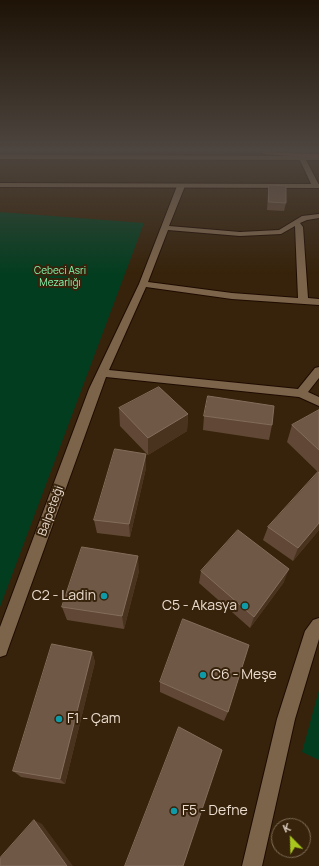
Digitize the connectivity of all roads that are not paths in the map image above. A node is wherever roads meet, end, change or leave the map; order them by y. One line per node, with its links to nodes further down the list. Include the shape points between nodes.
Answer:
1 (179, 192): 4 (street, Balpeteği)
2 (319, 216): 3 (street)
3 (296, 222): 4 (street, via 281,232 240,234); 6 (street, via 299,227)
4 (166, 228): 5 (street, Balpeteği)
5 (143, 284): 6 (street, via 232,296); 9 (street, Balpeteği)
6 (303, 300): 7 (street)
7 (319, 302)
8 (319, 371): 10 (street)
9 (102, 373): 10 (street); 13 (street, Balpeteği)
10 (301, 393): 11 (street)
11 (319, 402)
12 (319, 626): 14 (street, via 311,637 286,719)
13 (0, 649)
14 (252, 866)

